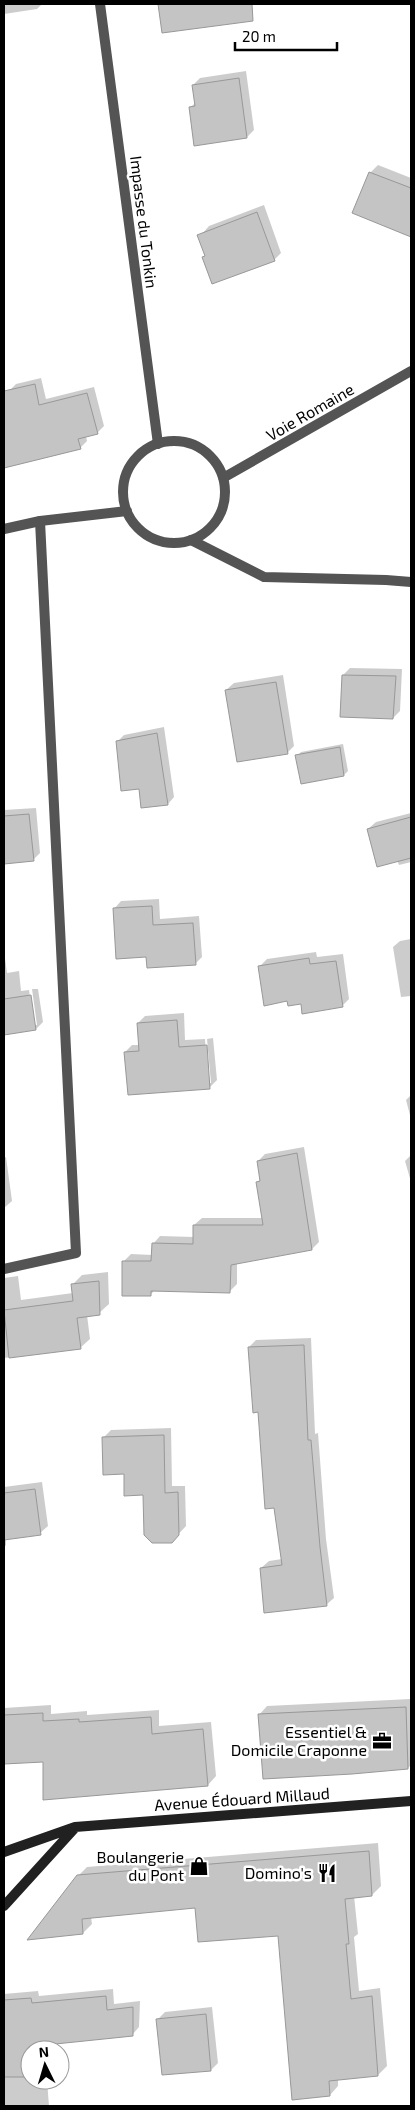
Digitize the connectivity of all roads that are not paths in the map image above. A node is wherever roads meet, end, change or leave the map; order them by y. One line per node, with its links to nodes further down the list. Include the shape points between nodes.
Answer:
1 (100, 4): 3 (street, Impasse du Tonkin)
2 (411, 371): 4 (street, Voie Romaine)
3 (158, 444): 4 (street, via 174,441 204,451 216,463); 5 (street, via 143,452 125,479 123,495)
4 (223, 478): 8 (street, via 225,490 220,516 203,535)
5 (127, 511): 6 (street); 8 (street, via 146,535 176,544)
6 (40, 521): 7 (street); 10 (street, via 76,1253)
7 (4, 529)
8 (191, 540): 9 (street, via 264,578)
9 (411, 582)
10 (4, 1269)
11 (411, 1801): 12 (main road, Avenue Édouard Millaud)
12 (75, 1827): 13 (main road, Avenue Édouard Millaud); 14 (main road)
13 (4, 1852)
14 (4, 1906)

